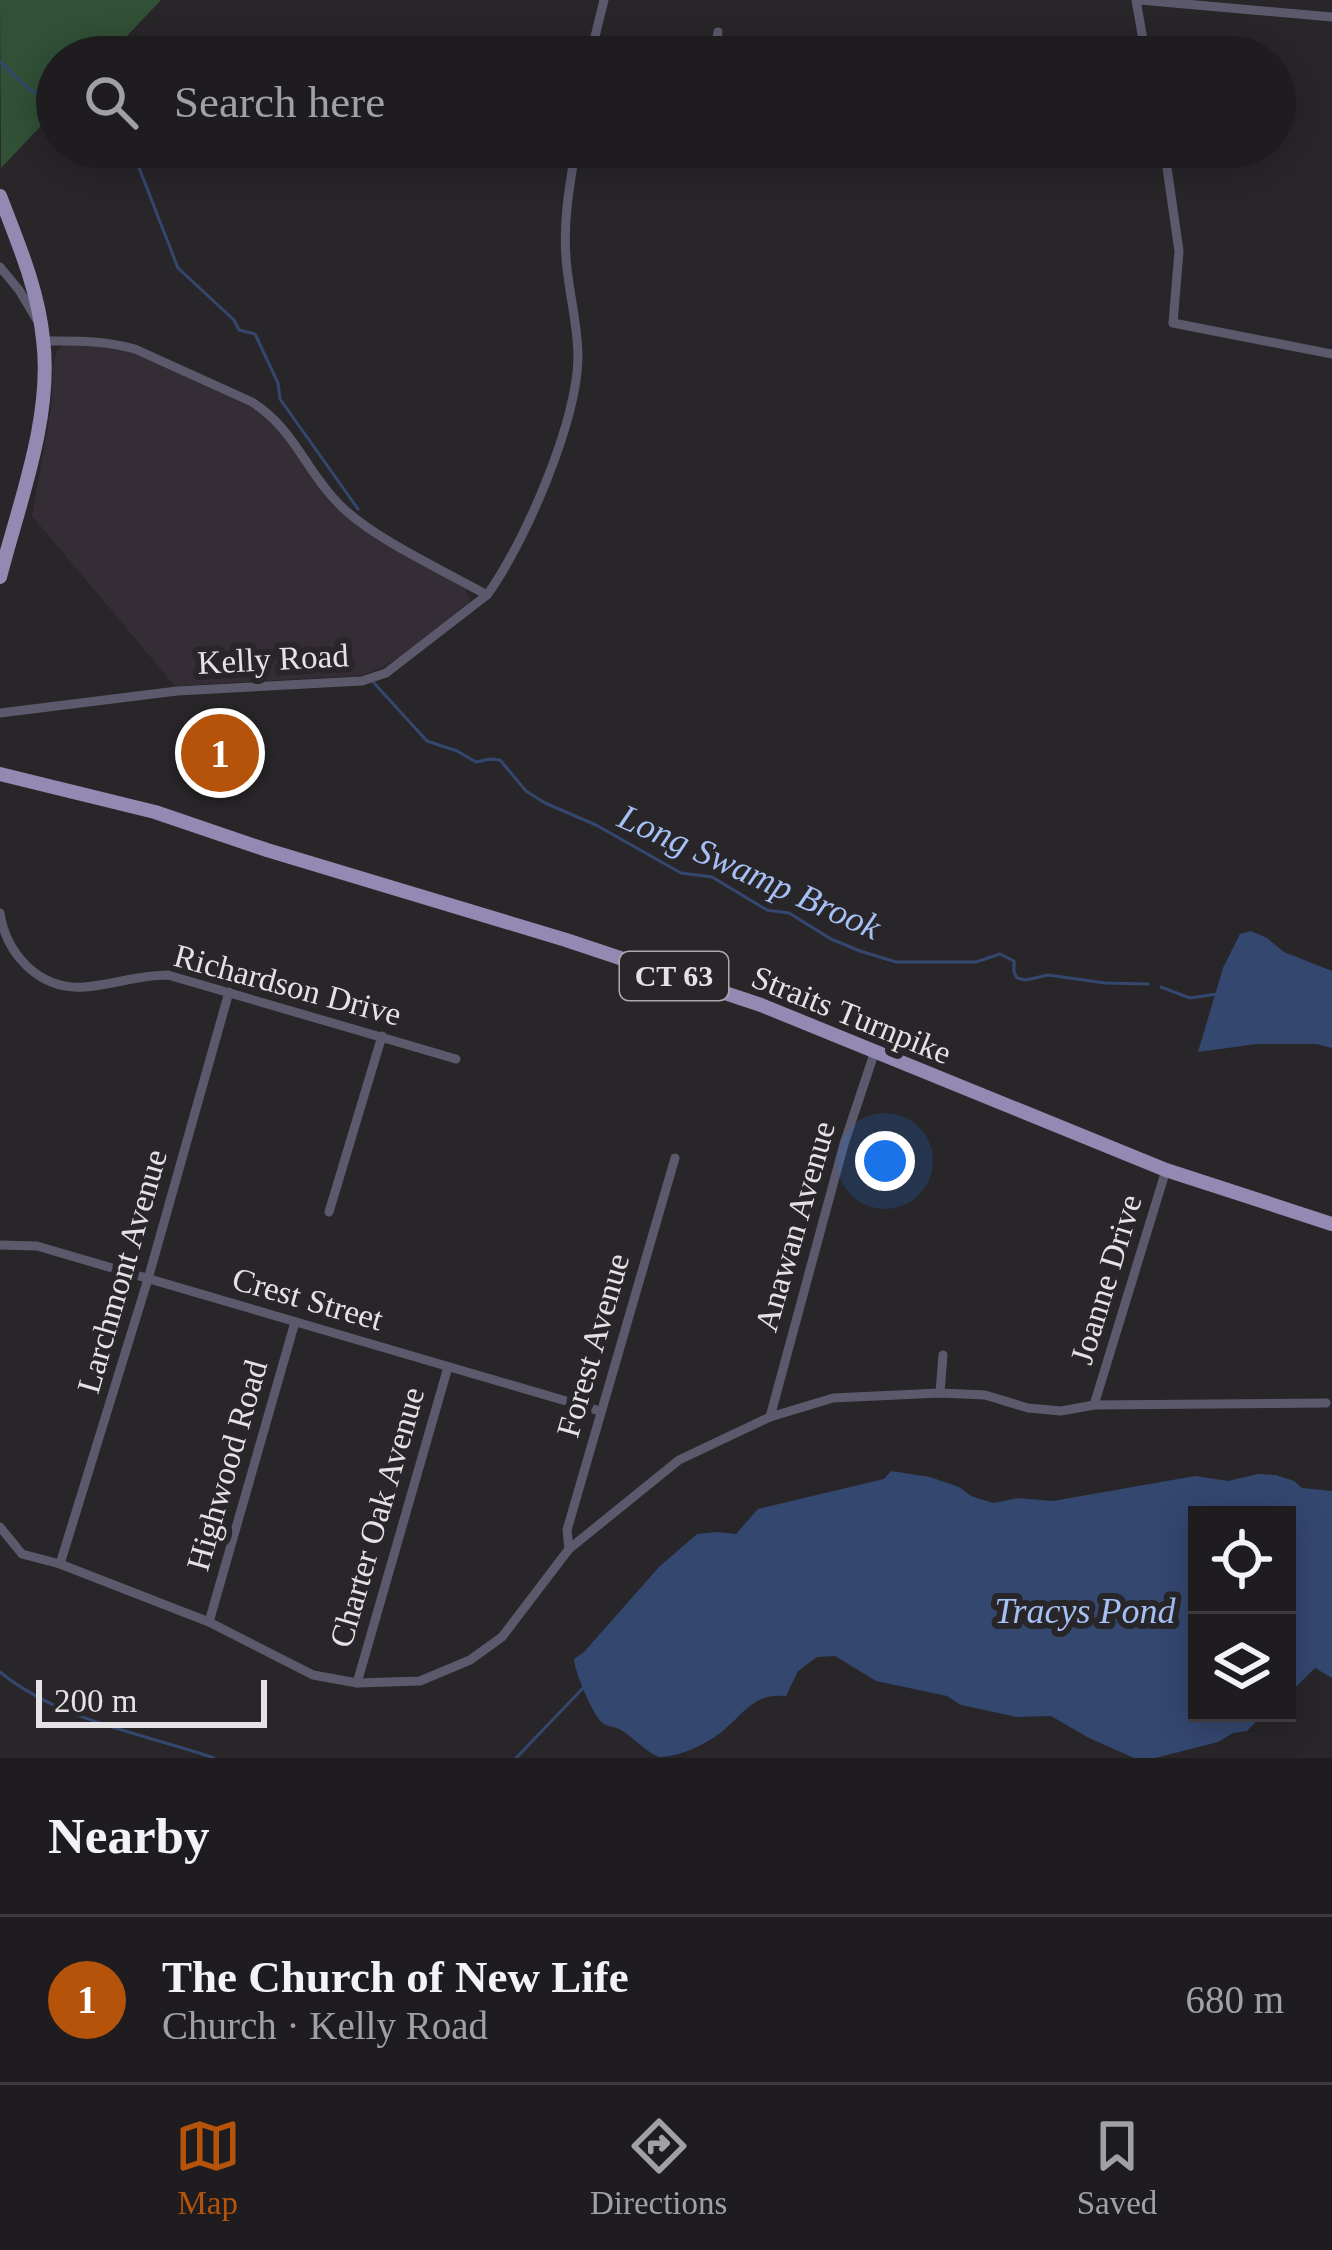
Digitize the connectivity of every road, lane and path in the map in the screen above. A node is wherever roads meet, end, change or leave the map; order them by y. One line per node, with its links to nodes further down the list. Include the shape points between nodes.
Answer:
1 (604, 0): 5 (street)
2 (1138, 0): 3 (street); 7 (street)
3 (1332, 17)
4 (718, 32): 6 (street)
5 (595, 36)
6 (717, 36)
7 (1143, 36)
8 (573, 168): 16 (street, Kelly Road, via 566,254 578,358 567,417 547,479)
9 (1167, 168): 14 (street, via 1179,251 1173,323)
10 (0, 196): 12 (main road)
11 (0, 267): 12 (street)
12 (41, 324): 13 (main road)
13 (44, 341): 15 (main road, via 40,420); 16 (street, via 116,343 252,402 290,435 353,518)
14 (1332, 354)
15 (0, 577)
16 (487, 596): 17 (street, Kelly Road, via 386,673 362,681 177,691)
17 (0, 713)
18 (0, 774): 22 (main road, Straits Turnpike / CT 63, via 155,812 566,940)
19 (0, 913): 20 (street, Richardson Drive, via 12,951 53,982 80,988 168,975)
20 (229, 992): 21 (street, Richardson Drive); 29 (street, Larchmont Avenue)
21 (382, 1036): 23 (street, Richardson Drive); 26 (street)
22 (875, 1052): 25 (main road, Straits Turnpike / CT 63); 37 (street, Anawan Avenue)
23 (457, 1059)
24 (675, 1158): 36 (street, Forest Avenue)
25 (1166, 1170): 27 (main road, Straits Turnpike / CT 63); 35 (street, Joanne Drive)
26 (329, 1213)
27 (1332, 1224)
28 (0, 1245): 29 (street, Crest Street, via 37,1246)
29 (148, 1279): 30 (street, Crest Street); 40 (street, Larchmont Avenue)
30 (296, 1322): 32 (street, Crest Street); 41 (street, Highwood Road)
31 (943, 1354): 33 (street)
32 (448, 1367): 36 (street, Crest Street); 42 (street, Charter Oak Avenue)
33 (940, 1393): 35 (street, via 1044,1410); 37 (street, via 833,1398)
34 (1326, 1403): 35 (street)
35 (1094, 1405)
36 (600, 1411): 39 (street, Forest Avenue, via 567,1530)
37 (770, 1417): 39 (street, via 680,1460)
38 (0, 1527): 40 (street, via 22,1554)
39 (569, 1549): 42 (street, via 502,1637 470,1660 420,1681)
40 (60, 1564): 41 (street)
41 (209, 1622): 42 (street, via 313,1675)
42 (357, 1683)

